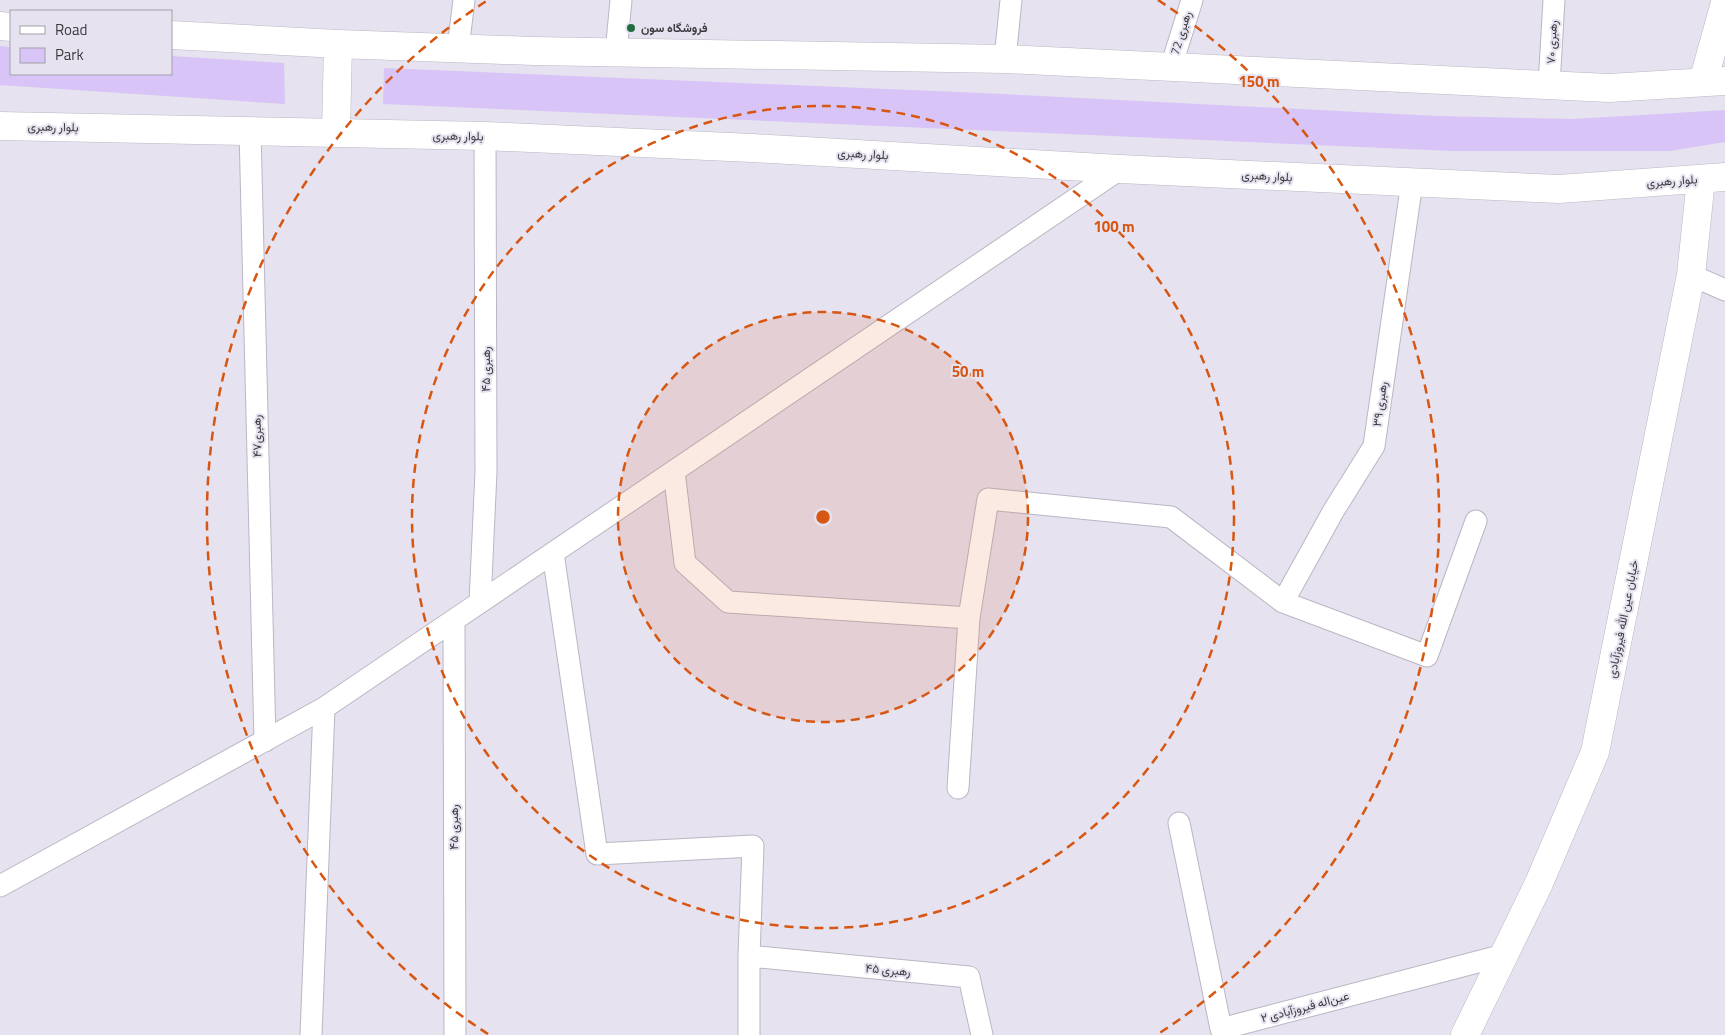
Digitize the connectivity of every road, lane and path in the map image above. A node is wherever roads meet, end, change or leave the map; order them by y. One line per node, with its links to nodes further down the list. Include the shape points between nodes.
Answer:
1 (464, 0): 9 (street)
2 (621, 0): 10 (street)
3 (1011, 0): 11 (street)
4 (1192, 0): 12 (street, رهبری 72)
5 (1554, 0): 14 (street, رهبری ۷۰)
6 (1725, 3): 13 (main road)
7 (172, 35): 8 (main road)
8 (338, 44): 9 (main road); 17 (main road)
9 (458, 48): 10 (main road)
10 (616, 53): 11 (main road)
11 (1005, 59): 12 (main road)
12 (1171, 67): 14 (main road)
13 (1714, 81): 14 (main road, via 1608,88)
14 (1549, 85)
15 (0, 126): 16 (main road, بلوار رهبری)
16 (250, 130): 17 (main road, بلوار رهبری); 32 (street, ۴۷رهبری)
17 (336, 133): 18 (main road, بلوار رهبری)
18 (485, 136): 19 (main road, بلوار رهبری); 27 (street, رهبری ۴۵, via 486,462)
19 (1120, 169): 21 (main road, بلوار رهبری); 24 (street)
20 (1713, 178): 21 (main road, بلوار رهبری, via 1559,189); 22 (main road, خیابان عین الله فیروزآبادی)
21 (1412, 182): 28 (street, رهبری ۳۹, via 1374,446)
22 (1692, 275): 23 (street); 36 (main road, خیابان عین الله فیروزآبادی, via 1595,752)
23 (1725, 290)
24 (674, 471): 26 (street); 29 (street, via 685,563 728,602)
25 (1476, 521): 28 (street, via 1426,656)
26 (553, 553): 27 (street); 37 (street, via 597,854 753,846)
27 (480, 602): 30 (street)
28 (1283, 602): 29 (street, via 1172,517 988,498)
29 (969, 618): 33 (street)
30 (454, 620): 31 (street); 39 (street, رهبری ۴۵)
31 (324, 708): 32 (street); 38 (street)
32 (265, 741): 35 (street)
33 (958, 788)
34 (1179, 824): 36 (street, عین‌اله فیروزآبادی ۲, via 1221,1029)
35 (0, 886)
36 (1504, 955): 42 (main road, خیابان عین الله فیروزآبادی)
37 (749, 956): 40 (street); 41 (street, رهبری ۴۵, via 969,977)
38 (310, 1035)
39 (455, 1035)
40 (750, 1035)
41 (982, 1035)
42 (1465, 1035)

